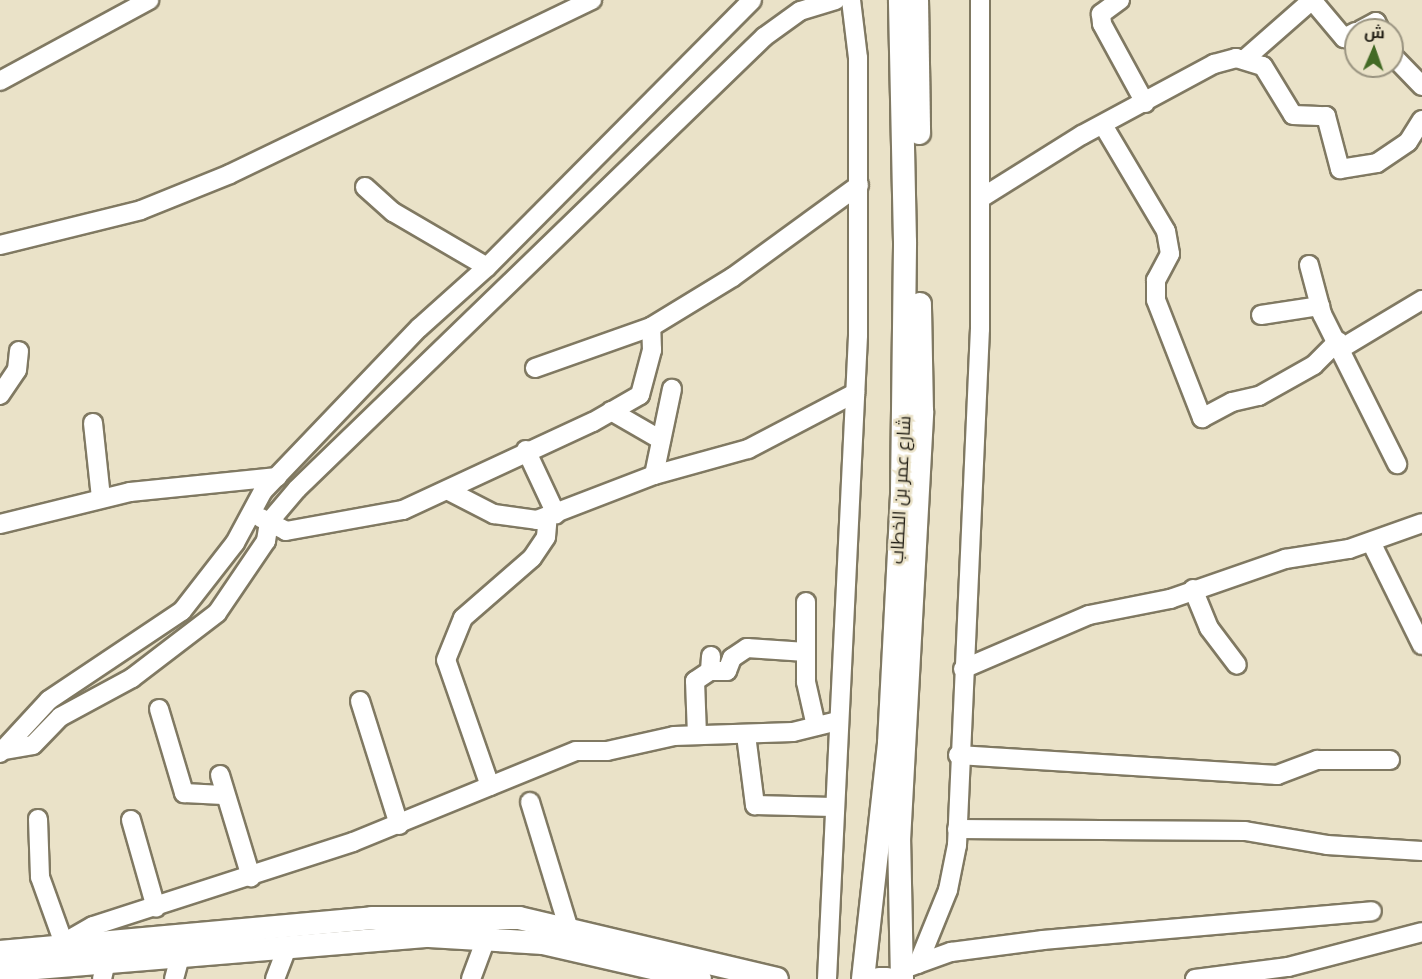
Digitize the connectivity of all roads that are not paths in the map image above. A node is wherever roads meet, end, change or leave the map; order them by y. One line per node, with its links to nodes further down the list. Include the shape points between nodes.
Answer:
1 (149, 0): 14 (street)
2 (592, 0): 22 (street, via 230,174 141,210)
3 (752, 0): 24 (street)
4 (835, 0): 46 (street, via 800,11 764,37 297,489)
5 (851, 0): 19 (street, via 858,58)
6 (900, 0): 98 (main road, شارع عمر بن الخطاب, via 903,470 889,743)
7 (917, 0): 91 (main road, شارع عمر بن الخطاب, via 922,412 899,841)
8 (980, 0): 21 (street)
9 (1120, 0): 16 (street, via 1101,14 1102,24)
10 (1312, 0): 11 (street); 12 (street)
11 (1344, 38)
12 (1246, 58): 16 (street, via 1214,64); 18 (street, via 1263,66 1285,110 1326,116 1340,169 1377,163)
13 (1404, 67): 15 (street)
14 (0, 81)
15 (1422, 86)
16 (1145, 103): 17 (street)
17 (1103, 125): 21 (street); 29 (street, via 1166,231 1170,254 1156,280 1156,300 1202,418 1232,402 1259,396 1314,365)
18 (1420, 131)
19 (859, 185): 28 (street, via 733,277); 33 (street)
20 (365, 187): 24 (street, via 393,212)
21 (981, 198): 58 (street, via 980,329)
22 (0, 245)
23 (1309, 265): 26 (street)
24 (487, 267): 41 (street, via 419,328)
25 (1422, 300): 29 (street)
26 (1320, 306): 27 (street); 29 (street)
27 (1261, 315)
28 (651, 327): 31 (street); 35 (street, via 652,350 640,395)
29 (1340, 345): 39 (street)
30 (19, 351): 34 (street, via 17,370)
31 (535, 368)
32 (672, 389): 37 (street)
33 (855, 393): 40 (street, via 748,449); 62 (street)
34 (0, 395)
35 (611, 411): 37 (street); 38 (street)
36 (93, 423): 43 (street)
37 (661, 440): 40 (street)
38 (526, 450): 42 (street); 45 (street)
39 (1397, 464)
40 (654, 475): 45 (street)
41 (277, 477): 43 (street); 44 (street)
42 (447, 490): 45 (street, via 515,521); 46 (street, via 403,510 317,529 286,531)
43 (101, 498): 48 (street)
44 (249, 512): 46 (street); 51 (street, via 236,543)
45 (552, 515): 70 (street, via 546,537 532,558 463,618 446,660)
46 (269, 522): 53 (street, via 266,541)
47 (1422, 523): 49 (street)
48 (0, 524)
49 (1371, 543): 50 (street, via 1285,559); 54 (street)
50 (1193, 589): 57 (street, via 1209,628); 58 (street, via 1047,630)
51 (196, 596): 53 (street); 56 (street, via 146,640)
52 (806, 602): 55 (street)
53 (217, 613): 59 (street, via 163,657)
54 (1422, 645)
55 (806, 652): 63 (street); 64 (street, via 747,648 732,658 728,671 711,663 695,681)
56 (106, 662): 59 (street); 66 (street, via 49,700)
57 (1237, 665)
58 (963, 669): 67 (street)
59 (111, 688): 66 (street, via 60,717 33,745)
60 (360, 701): 76 (street)
61 (159, 709): 71 (street, via 175,779 184,793)
62 (838, 721): 63 (street); 73 (street)
63 (816, 726): 65 (street)
64 (697, 735): 65 (street); 70 (street, via 607,751 576,751)
65 (746, 735): 73 (street, via 755,805)
66 (2, 751)
67 (958, 755): 68 (street, via 1276,775 1317,760); 77 (street)
68 (1390, 760)
69 (220, 775): 71 (street)
70 (490, 786): 76 (street)
71 (223, 795): 79 (street)
72 (530, 802): 82 (street)
73 (833, 807): 97 (street)
74 (38, 819): 85 (street, via 40,877)
75 (131, 820): 80 (street)
76 (399, 825): 79 (street)
77 (957, 829): 78 (street, via 1245,831 1327,845); 91 (street, via 948,890)
78 (1422, 850)
79 (250, 877): 80 (street)
80 (156, 908): 85 (street, via 93,926)
81 (1372, 911): 91 (street, via 1043,940 951,952)
82 (568, 926): 85 (main road, via 519,918 372,918); 96 (main road)
83 (1422, 932): 100 (street, via 1288,967)
84 (487, 936): 86 (main road); 94 (street); 95 (main road, via 543,943)
85 (61, 944): 87 (main road)
86 (286, 947): 88 (main road); 93 (street)
87 (0, 952)
88 (180, 956): 90 (main road); 92 (street)
89 (0, 971): 90 (main road)
90 (104, 971)
91 (902, 973): 99 (main road)
92 (174, 979)
93 (275, 979)
94 (471, 979)
95 (700, 979)
96 (777, 979)
97 (827, 979)
98 (863, 979)
99 (879, 979)
100 (1195, 979)

